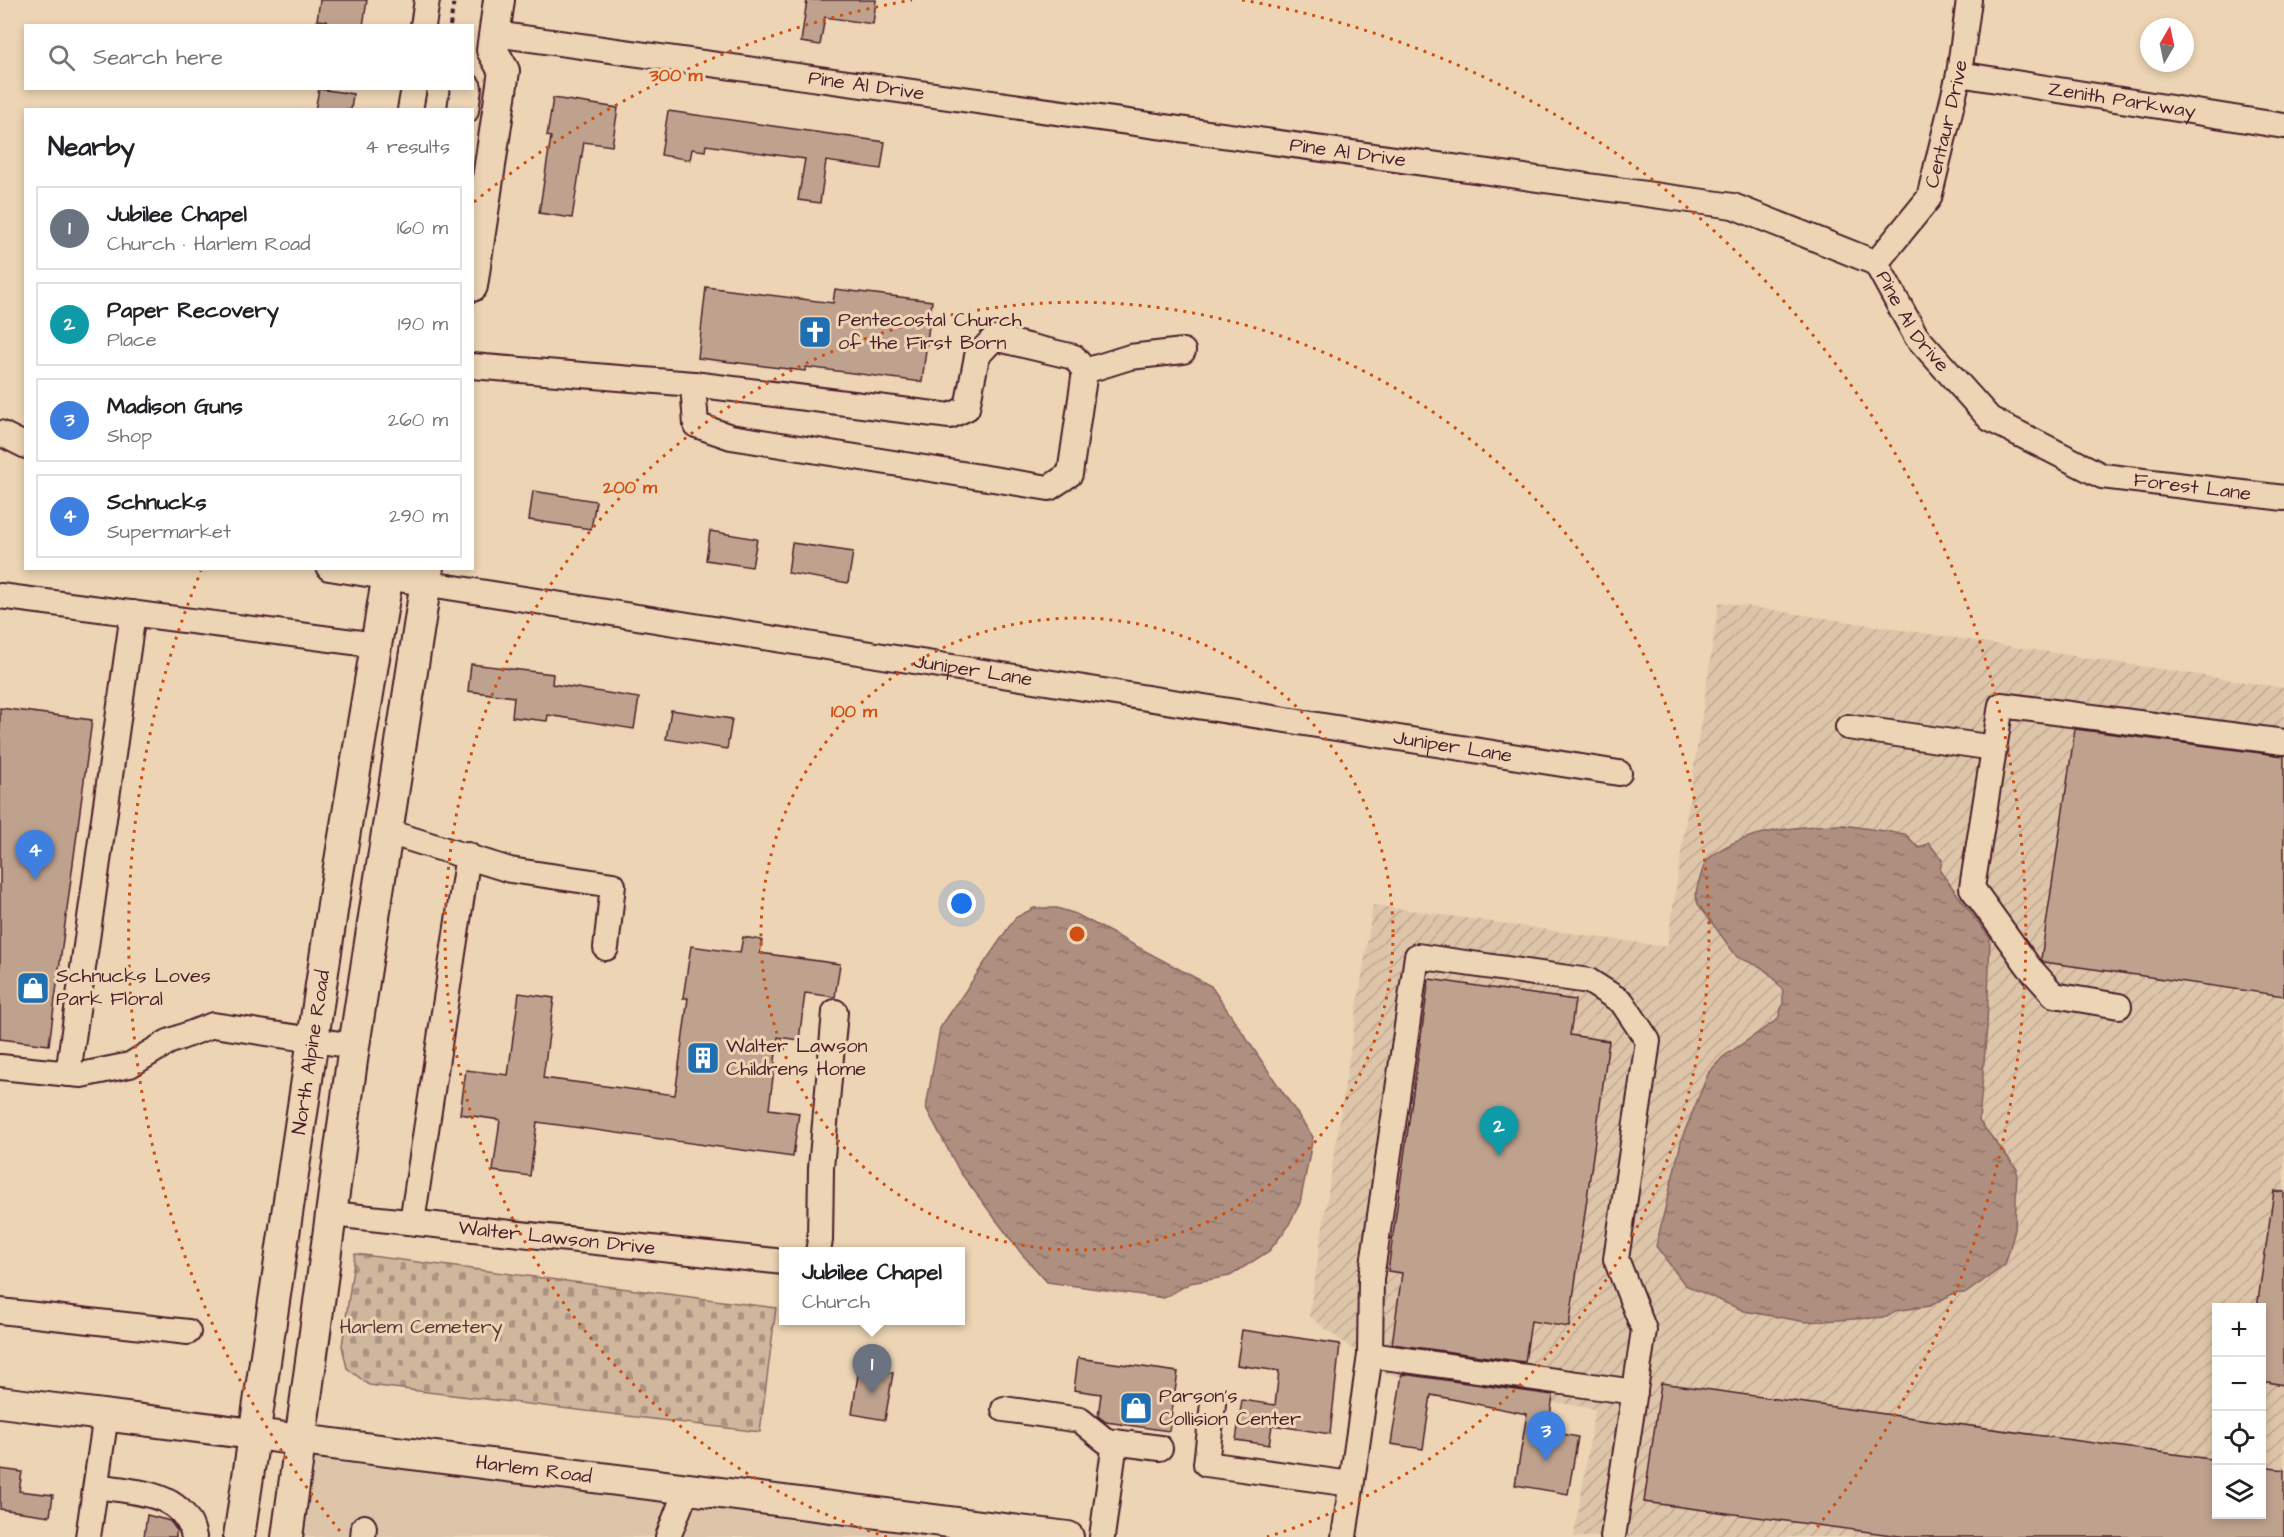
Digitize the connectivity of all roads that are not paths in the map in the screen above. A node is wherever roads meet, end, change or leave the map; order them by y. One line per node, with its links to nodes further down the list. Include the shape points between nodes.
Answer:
1 (427, 0): 4 (street)
2 (500, 0): 5 (main road)
3 (1969, 0): 6 (street, Centaur Drive)
4 (423, 24)
5 (486, 50): 12 (street, Pine Al Drive, via 1732,206); 13 (main road, via 504,72)
6 (1959, 74): 11 (street, Zenith Parkway); 12 (street, Centaur Drive, via 1929,198)
7 (414, 90): 9 (street)
8 (466, 90): 10 (main road)
9 (410, 108)
10 (463, 108)
11 (2284, 126)
12 (1876, 263): 20 (street, Pine Al Drive, via 1916,336 1990,419)
13 (474, 273)
14 (1183, 351): 16 (street, via 1130,357)
15 (474, 366): 17 (street)
16 (1084, 371): 17 (street, via 1074,357 994,338 976,356 967,408 950,416); 17 (street, via 1070,474 1049,488 731,437 696,424)
17 (693, 384)
18 (0, 433): 19 (street)
19 (24, 445)
20 (2102, 476): 21 (street, Forest Lane)
21 (2284, 498)
22 (348, 570): 23 (street, Juniper Lane)
23 (388, 574): 24 (street, Juniper Lane); 27 (main road, North Alpine Road)
24 (427, 576): 31 (street, Juniper Lane); 32 (main road)
25 (0, 596): 26 (street)
26 (133, 613): 27 (street); 40 (street)
27 (376, 645): 37 (main road, North Alpine Road)
28 (1848, 728): 30 (street)
29 (2284, 742): 30 (street, via 2001,705)
30 (1994, 748): 35 (street, via 1972,888 2028,967 2054,995)
31 (1619, 773)
32 (388, 832): 33 (street); 38 (main road)
33 (468, 855): 34 (street, via 510,870 613,885); 42 (street)
34 (606, 948)
35 (2120, 1006)
36 (836, 1012): 43 (street)
37 (313, 1040): 38 (street); 40 (street, via 213,1025 168,1042 130,1065); 53 (main road, North Alpine Road)
38 (354, 1046): 41 (main road)
39 (0, 1067): 40 (street)
40 (68, 1074)
41 (332, 1214): 42 (street, Walter Lawson Drive); 54 (main road)
42 (412, 1222): 44 (street, Walter Lawson Drive)
43 (819, 1247)
44 (779, 1262)
45 (0, 1311): 46 (street)
46 (188, 1332)
47 (1370, 1355): 48 (street); 48 (street, via 1371,1279 1416,957 1589,981 1622,1002 1648,1041 1616,1259 1644,1330); 57 (street)
48 (1635, 1392): 68 (street)
49 (0, 1402): 52 (main road, Harlem Road)
50 (1213, 1404): 57 (street, via 1206,1464)
51 (1004, 1409): 55 (street, via 1080,1420 1106,1441)
52 (106, 1415): 53 (main road, Harlem Road); 58 (street)
53 (254, 1432): 54 (main road, Harlem Road); 62 (main road, North Alpine Road)
54 (302, 1439): 59 (main road, Harlem Road); 63 (main road)
55 (1115, 1442): 56 (street); 66 (street)
56 (1161, 1448)
57 (1352, 1484): 67 (street)
58 (96, 1486): 60 (street); 61 (street, via 161,1496 180,1510)
59 (687, 1488): 64 (street); 65 (main road, Harlem Road)
60 (88, 1537)
61 (194, 1537)
62 (239, 1537)
63 (287, 1537)
64 (668, 1537)
65 (1068, 1537)
66 (1102, 1537)
67 (1344, 1537)
68 (1613, 1537)

